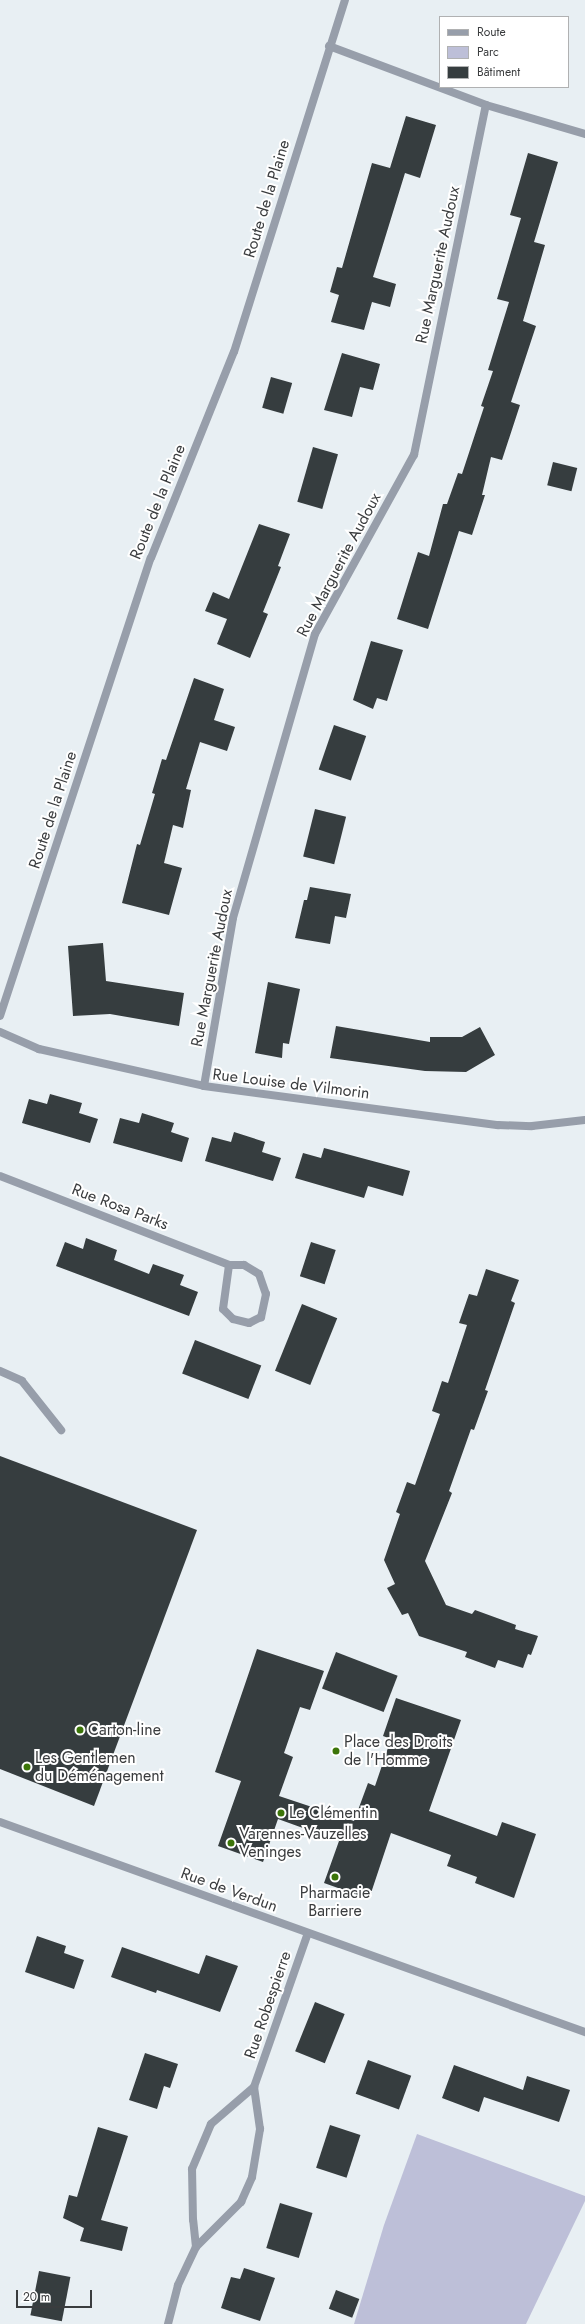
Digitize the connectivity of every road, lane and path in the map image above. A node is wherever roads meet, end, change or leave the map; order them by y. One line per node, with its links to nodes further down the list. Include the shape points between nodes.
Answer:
1 (345, 0): 2 (street, Route de la Plaine)
2 (329, 46): 3 (street); 7 (street, Route de la Plaine, via 234,352 150,558)
3 (439, 87)
4 (441, 88): 5 (street)
5 (486, 105): 6 (street); 9 (street, Rue Marguerite Audoux, via 414,455 315,634 233,918)
6 (585, 134)
7 (0, 1016)
8 (0, 1032): 9 (street, Rue Louise de Vilmorin, via 39,1049)
9 (204, 1086): 10 (street, Rue Louise de Vilmorin, via 498,1125 532,1126)
10 (585, 1120)
11 (0, 1176): 12 (street, Rue Rosa Parks)
12 (229, 1265): 12 (street, Rue Rosa Parks, via 223,1308 233,1319 249,1323 261,1317 266,1294 259,1274 244,1265)
13 (0, 1371): 14 (street, via 22,1381)
14 (61, 1430)
15 (0, 1822): 16 (street, Rue de Verdun)
16 (308, 1933): 17 (street, Rue de Verdun); 18 (street, Rue Robespierre)
17 (585, 2032)
18 (254, 2087): 19 (street, Rue Robespierre, via 260,2129 252,2177 241,2202); 19 (street, Rue Robespierre, via 211,2124 192,2169)
19 (196, 2247): 20 (street, Rue Robespierre, via 178,2285)
20 (168, 2324)

